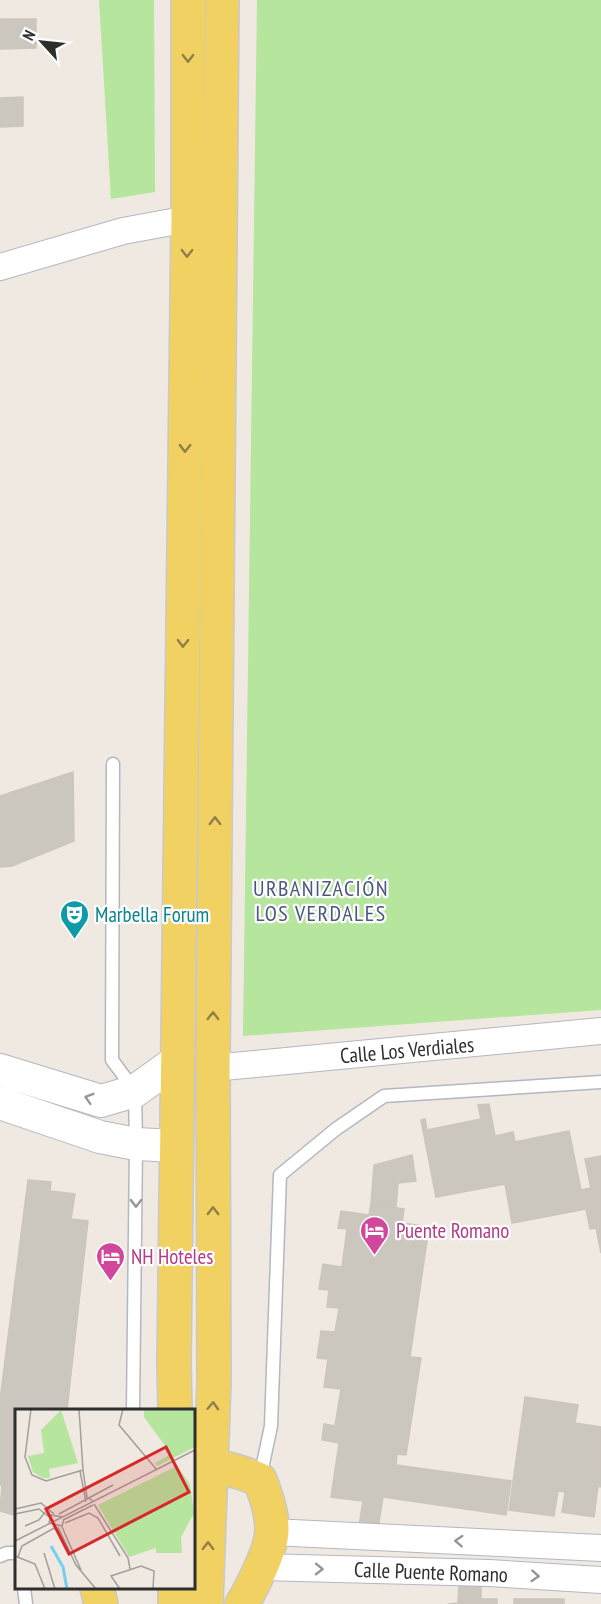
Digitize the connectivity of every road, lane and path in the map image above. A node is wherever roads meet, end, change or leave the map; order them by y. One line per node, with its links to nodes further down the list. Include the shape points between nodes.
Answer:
1 (188, 0): 3 (main road, one-way to 3)
2 (222, 0): 8 (main road, one-way to 2)
3 (188, 219): 4 (street, via 123,231); 7 (main road, one-way to 7)
4 (0, 267)
5 (113, 764): 11 (lane, via 112,1060)
6 (601, 1031): 8 (street, Calle Los Verdiales)
7 (178, 1060): 11 (street); 14 (main road)
8 (213, 1068): 17 (main road, one-way to 8, via 214,1381)
9 (0, 1070): 11 (street, one-way to 9, via 100,1101)
10 (601, 1082): 18 (lane, via 384,1096 280,1175 271,1426)
11 (135, 1091): 13 (lane)
12 (0, 1103): 13 (street, via 100,1137)
13 (136, 1144): 14 (street); 15 (lane, one-way to 15)
14 (176, 1146): 16 (main road)
15 (133, 1409)
16 (175, 1409)
17 (202, 1464): 18 (main road, via 240,1470); 31 (main road, one-way to 17)
18 (260, 1480): 19 (main road, via 269,1503)
19 (272, 1532): 20 (street, Calle Puente Romano, one-way to 19); 28 (main road)
20 (489, 1542): 21 (street, Calle Puente Romano); 24 (street)
21 (601, 1548)
22 (15, 1553): 23 (lane)
23 (0, 1556)
24 (489, 1573): 25 (street, Calle Puente Romano, one-way to 25); 28 (street, Calle Puente Romano, one-way to 24)
25 (601, 1580)
26 (24, 1589): 29 (lane)
27 (97, 1589): 30 (main road)
28 (252, 1592)
29 (26, 1604)
30 (101, 1604)
31 (206, 1604)

